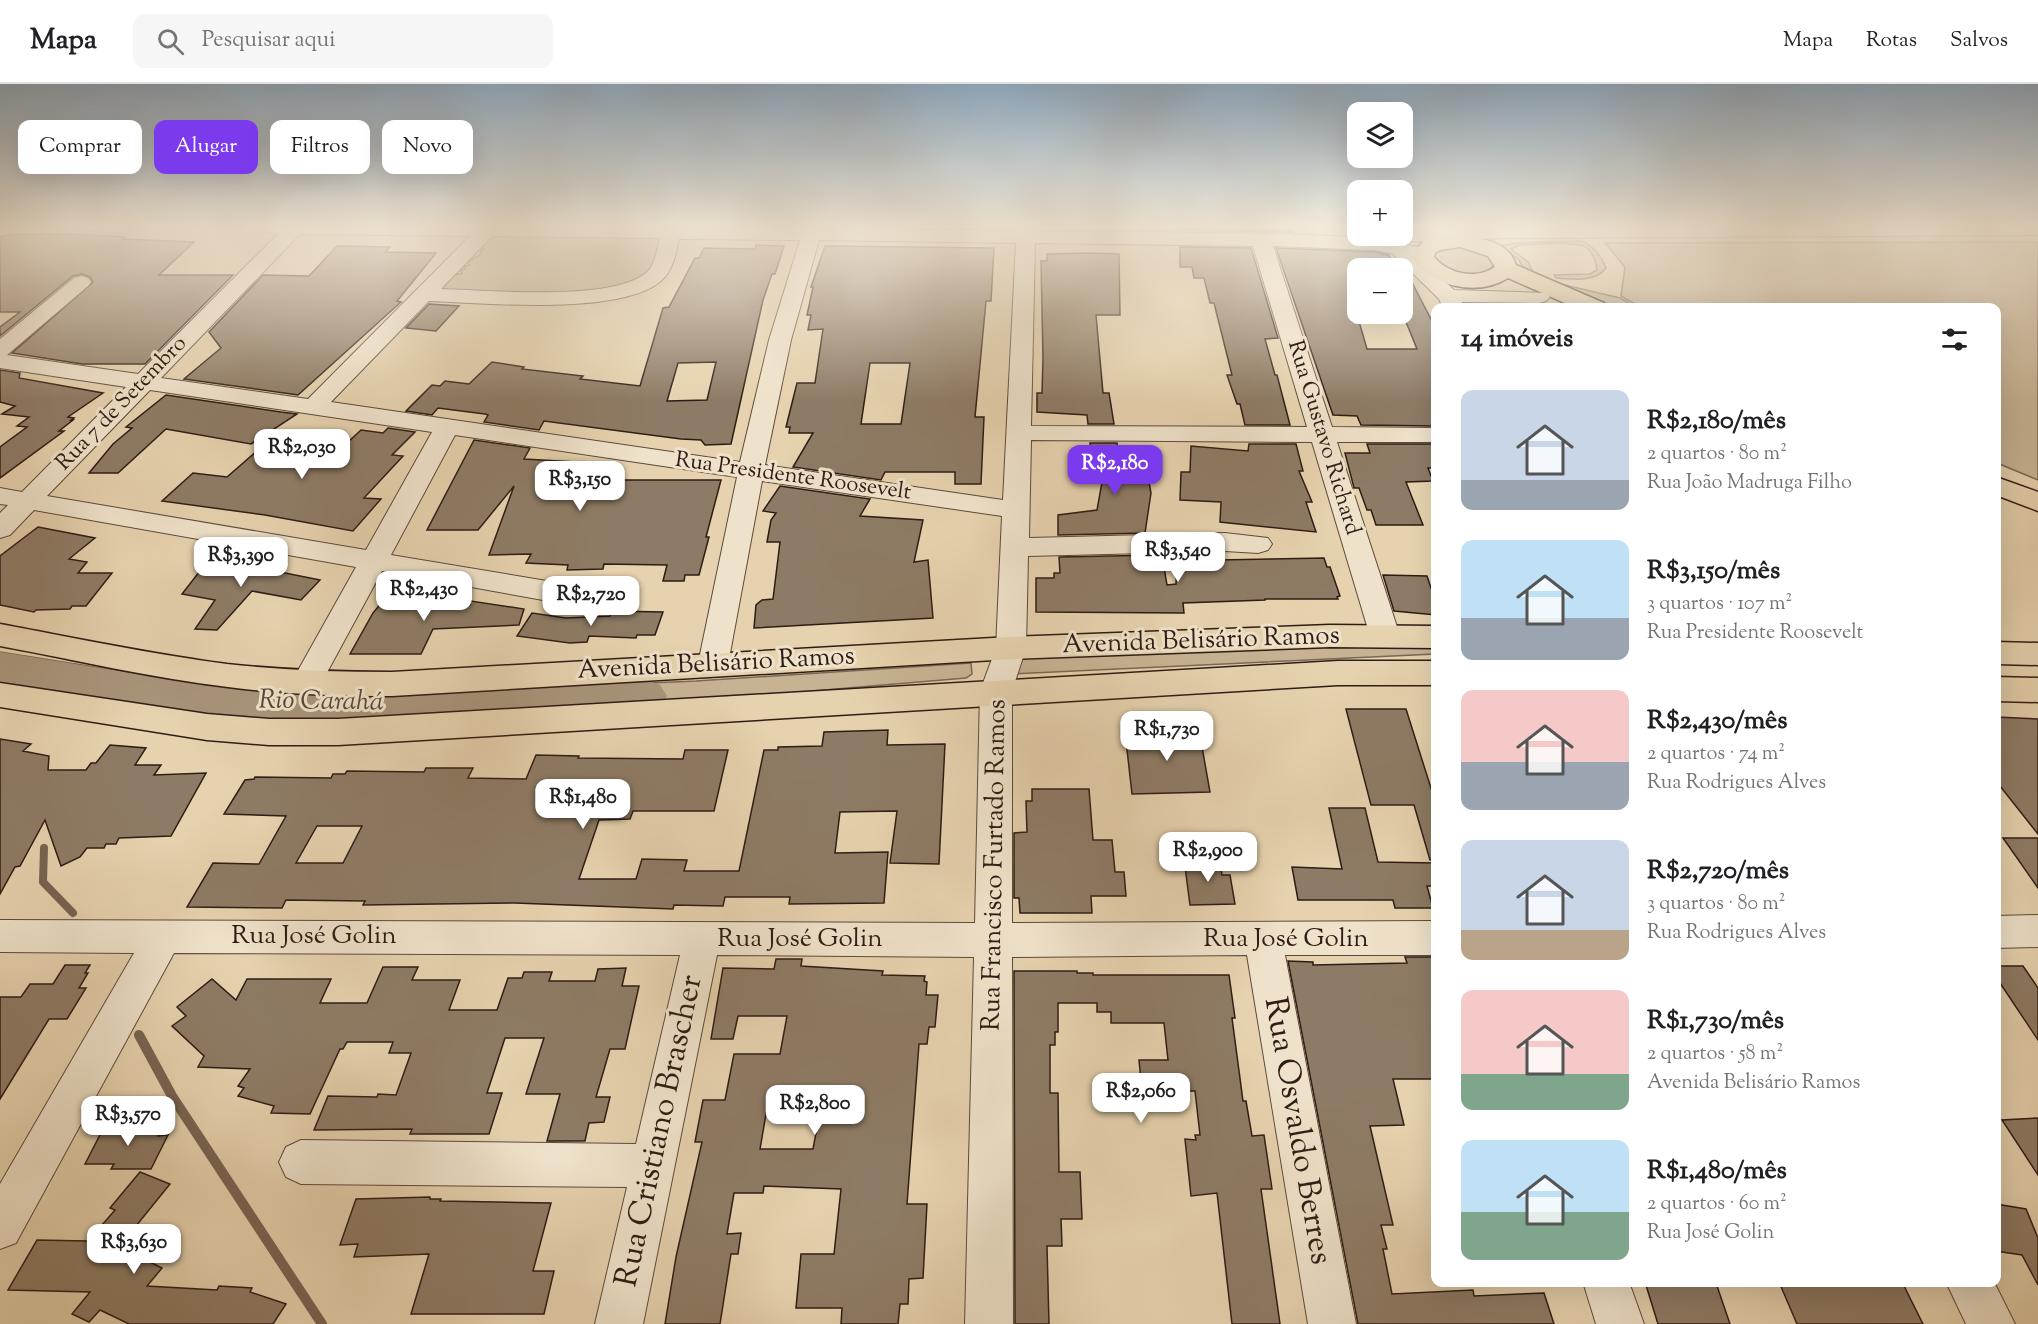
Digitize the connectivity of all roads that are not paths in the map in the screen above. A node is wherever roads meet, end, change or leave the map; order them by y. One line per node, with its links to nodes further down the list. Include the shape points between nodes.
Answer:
1 (76, 286): 17 (street)
2 (237, 286): 19 (street, Rua 7 de Setembro)
3 (432, 286): 12 (street)
4 (639, 286): 12 (street, via 620,293 582,297)
5 (796, 286): 25 (street)
6 (1024, 286): 22 (street, Rua Francisco Furtado Ramos)
7 (1285, 286): 23 (street, Rua Gustavo Richard)
8 (1446, 286): 14 (street)
9 (1472, 286): 14 (street)
10 (1520, 286): 13 (main road)
11 (1536, 286): 16 (main road)
12 (423, 295): 20 (street)
13 (1539, 297): 14 (street); 15 (main road)
14 (1451, 302)
15 (1553, 303)
16 (1582, 303)
17 (0, 350)
18 (0, 361): 19 (street, Rua Presidente Roosevelt)
19 (143, 382): 20 (street, Rua Presidente Roosevelt); 30 (street, Rua 7 de Setembro)
20 (313, 407): 21 (street, Rua Presidente Roosevelt)
21 (448, 426): 25 (street, Rua Presidente Roosevelt); 36 (street)
22 (1019, 433): 23 (street); 32 (street, Rua Francisco Furtado Ramos)
23 (1322, 435): 24 (street); 39 (street, Rua Gustavo Richard)
24 (1431, 435)
25 (751, 471): 32 (street, Rua Presidente Roosevelt); 44 (street)
26 (2001, 473): 28 (main road)
27 (2001, 486): 31 (main road)
28 (2038, 488)
29 (0, 496): 30 (street)
30 (28, 501): 33 (street, Rua 7 de Setembro); 36 (street)
31 (2038, 502)
32 (1016, 510): 35 (street, Rua Francisco Furtado Ramos)
33 (0, 529)
34 (1258, 544): 35 (street)
35 (1014, 547): 41 (street, Rua Francisco Furtado Ramos)
36 (374, 561): 37 (street); 46 (street)
37 (571, 595)
38 (0, 634): 46 (main road, Avenida Belisário Ramos, via 188,669)
39 (1384, 636): 40 (main road, Avenida Belisário Ramos); 41 (main road, Avenida Belisário Ramos)
40 (1431, 636)
41 (1011, 648): 44 (main road, Avenida Belisário Ramos); 49 (street, Rua Francisco Furtado Ramos)
42 (2001, 653): 43 (main road)
43 (2038, 654)
44 (713, 664): 46 (main road, Avenida Belisário Ramos, via 392,684)
45 (1431, 673): 49 (main road, Avenida Belisário Ramos, via 1338,673)
46 (306, 683)
47 (2001, 689): 48 (main road)
48 (2038, 690)
49 (996, 691): 50 (main road, Avenida Belisário Ramos, via 338,732 207,727); 58 (street, Rua Francisco Furtado Ramos)
50 (0, 695)
51 (2038, 931): 52 (street)
52 (2001, 932)
53 (164, 935): 54 (street, Rua José Golin); 56 (street, Rua José Golin); 61 (street)
54 (0, 936)
55 (1431, 938): 57 (street, Rua José Golin)
56 (702, 939): 58 (street, Rua José Golin); 60 (street, Rua Cristiano Brascher)
57 (1263, 939): 58 (street, Rua José Golin); 66 (street, Rua Osvaldo Berres)
58 (993, 940): 65 (street, Rua Francisco Furtado Ramos)
59 (301, 1162): 60 (street)
60 (653, 1166): 64 (street, Rua Cristiano Brascher)
61 (0, 1227)
62 (1608, 1287): 67 (street)
63 (1972, 1287): 68 (street)
64 (619, 1324)
65 (989, 1324)
66 (1332, 1324)
67 (1620, 1324)
68 (1991, 1324)

